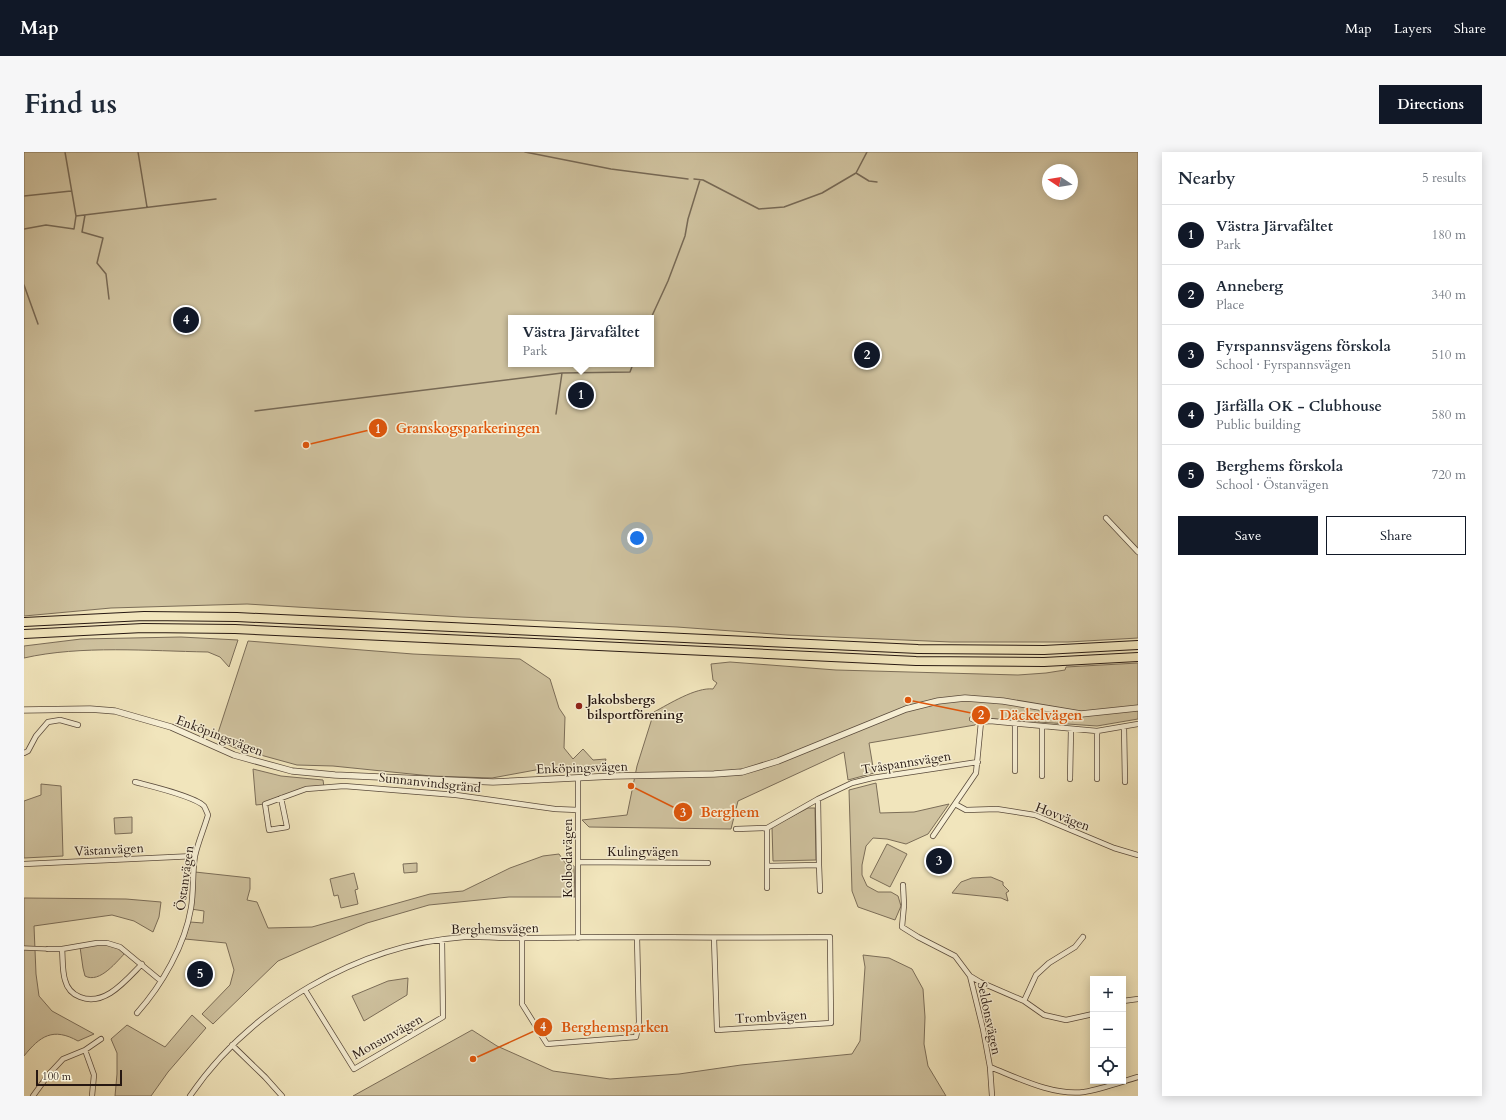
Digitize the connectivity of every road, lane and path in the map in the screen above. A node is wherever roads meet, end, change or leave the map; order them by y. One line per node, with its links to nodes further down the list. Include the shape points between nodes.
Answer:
1 (1106, 518): 2 (street)
2 (1138, 552)
3 (24, 622): 5 (highway, via 144,616 236,617 918,649 1044,650)
4 (24, 634): 6 (highway, via 143,628 228,629 916,661 1044,662)
5 (1138, 645)
6 (1138, 657)
7 (1138, 708): 22 (street, Enköpingsvägen, via 1081,714 985,699 943,700 906,709 778,761 742,772)
8 (24, 710): 22 (street, Enköpingsvägen, via 115,711 170,727 234,755 292,771 493,782)
9 (972, 719): 10 (street)
10 (981, 722): 11 (street); 19 (street)
11 (1015, 723): 14 (street); 20 (street)
12 (1138, 724): 15 (street)
13 (78, 725): 18 (street, via 60,720 48,722)
14 (1042, 726): 16 (street); 21 (street)
15 (1124, 727): 17 (street); 26 (street)
16 (1071, 729): 17 (street); 23 (street)
17 (1097, 731): 24 (street)
18 (24, 754)
19 (978, 762): 28 (street, Tvåspannsvägen, via 872,778 852,783); 29 (street, via 976,773)
20 (1015, 771)
21 (1042, 776)
22 (578, 778): 30 (street, Kolbodavägen)
23 (1070, 779)
24 (1098, 779)
25 (135, 782): 35 (street, Östanvägen, via 175,793 204,806 208,815)
26 (1125, 782)
27 (281, 798): 27 (street, Sunnanvindsgränd, via 265,804 269,830 287,828); 30 (street, Sunnanvindsgränd, via 306,788 344,786 456,795)
28 (818, 799): 31 (street, Tvåspannsvägen); 39 (street)
29 (955, 804): 33 (street); 34 (street, Hovvägen, via 966,810 997,809 1036,815 1114,848)
30 (578, 810): 36 (street, Kolbodavägen)
31 (767, 828): 32 (street, Tvåspannsvägen); 40 (street)
32 (736, 829)
33 (933, 836)
34 (1138, 855)
35 (195, 856): 38 (street, Västanvägen); 56 (street, Östanvägen, via 191,907 186,929)
36 (578, 862): 37 (street, Kulingvägen); 48 (street, Kolbodavägen)
37 (708, 863)
38 (24, 864)
39 (819, 865): 40 (street); 43 (street)
40 (767, 866): 42 (street)
41 (903, 886): 55 (street, Seldonsvägen, via 902,927 956,956)
42 (767, 888)
43 (820, 891)
44 (637, 937): 47 (street, via 639,1022 636,1037 548,1044 522,1004); 48 (street, Berghemsvägen); 49 (street, Berghemsvägen)
45 (830, 937): 49 (street, Berghemsvägen); 49 (street, Trombvägen, via 831,1023 717,1030)
46 (1083, 937): 59 (street, via 1074,947 1036,975)
47 (522, 938): 48 (street, Berghemsvägen); 50 (street, Berghemsvägen, via 465,937)
48 (578, 938)
49 (714, 938)
50 (442, 940): 57 (street, Berghemsvägen, via 396,949 355,963 323,978); 57 (street, Monsunvägen, via 443,1017 354,1069)
51 (24, 948): 52 (street)
52 (48, 949): 53 (street)
53 (62, 949): 54 (street, via 107,943 120,947); 54 (street, via 65,980 70,991 85,999 102,997 112,992)
54 (142, 964): 56 (street)
55 (970, 976): 59 (street); 66 (street, Seldonsvägen)
56 (161, 981): 61 (street, Östanvägen)
57 (305, 990): 64 (street, Berghemsvägen)
58 (1138, 999): 60 (street)
59 (1024, 1001): 62 (street, via 1044,1015 1066,1020)
60 (1126, 1001)
61 (137, 1013)
62 (1090, 1015)
63 (101, 1039): 65 (street)
64 (232, 1045): 70 (street, Berghemsvägen); 71 (street)
65 (85, 1050): 68 (street, via 63,1059); 69 (street, via 94,1075)
66 (990, 1067): 67 (street, via 1036,1086 1063,1092 1084,1092); 72 (street, Seldonsvägen)
67 (1138, 1077)
68 (33, 1096)
69 (92, 1096)
70 (190, 1096)
71 (282, 1096)
72 (992, 1096)

